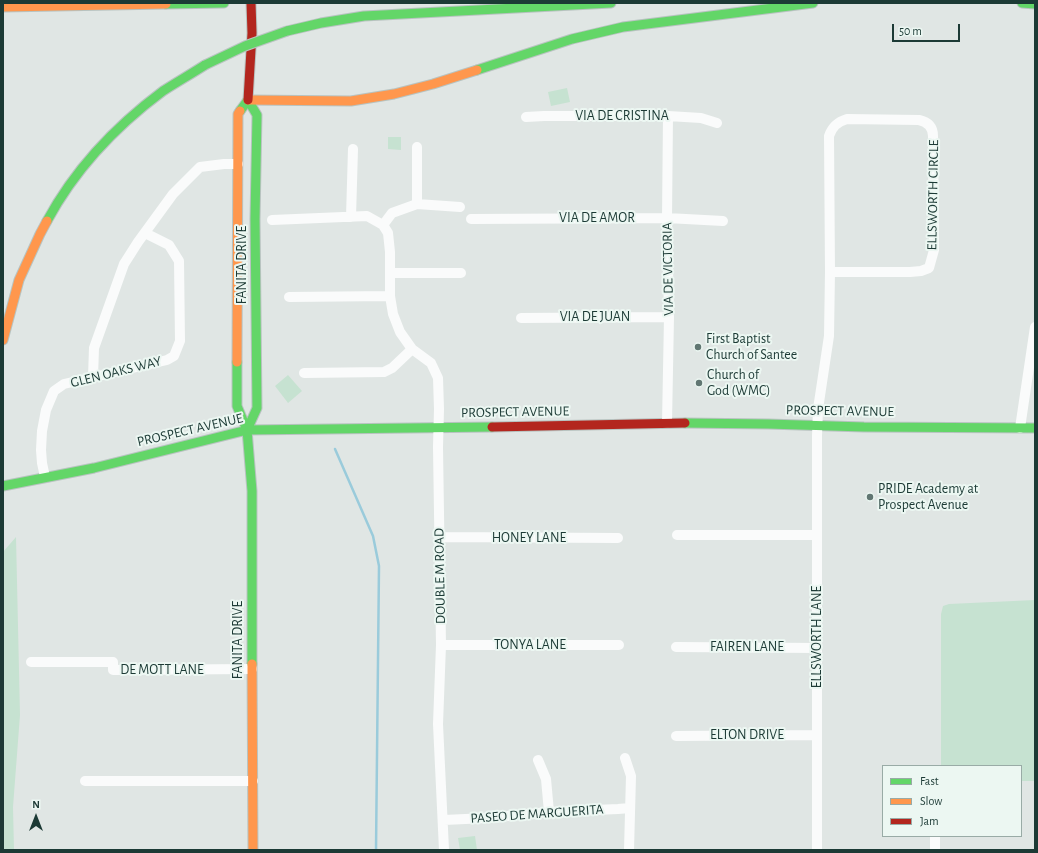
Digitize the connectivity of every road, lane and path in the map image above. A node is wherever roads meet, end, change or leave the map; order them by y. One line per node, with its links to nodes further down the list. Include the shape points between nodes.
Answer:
1 (199, 3): 2 (main road); 8 (main road)
2 (224, 3)
3 (251, 3): 9 (main road, FANITA DRIVE)
4 (611, 3): 33 (main road, bridge, via 364,16 287,31 205,65 164,91 125,122 99,148 73,180 54,208 19,280)
5 (813, 3): 9 (main road, via 623,27 572,39 394,94 351,101)
6 (1022, 3): 7 (main road)
7 (1035, 4)
8 (3, 7)
9 (248, 100): 15 (main road, FANITA DRIVE, via 238,114); 42 (main road, FANITA DRIVE, via 257,115 257,408)
10 (668, 116): 11 (street, VIA DE CRISTINA); 12 (street, VIA DE CRISTINA, via 701,118); 19 (street, VIA DE VICTORIA)
11 (526, 117)
12 (717, 123)
13 (417, 147): 16 (street)
14 (353, 149): 18 (street)
15 (238, 164): 24 (street, via 200,167 173,194); 42 (main road, FANITA DRIVE, via 237,406)
16 (417, 204): 17 (street); 23 (street, via 392,213)
17 (460, 207)
18 (351, 217): 21 (street); 23 (street, via 367,216)
19 (667, 218): 20 (street, VIA DE AMOR); 22 (street, VIA DE AMOR); 30 (street, VIA DE VICTORIA)
20 (471, 219)
21 (272, 220)
22 (723, 221)
23 (383, 225): 26 (street, DOUBLE M ROAD, via 388,233)
24 (145, 233): 36 (street, via 124,264 94,348); 36 (street, GLEN OAKS WAY, via 169,245 179,261 180,340 174,356 167,360)
25 (830, 272): 25 (street, ELLSWORTH CIRCLE, via 830,132 839,122 847,120 925,122 932,129 933,136 934,250 929,268 910,272); 38 (street, ELLSWORTH CIRCLE, via 829,336 818,408)
26 (390, 273): 27 (street); 28 (street, DOUBLE M ROAD)
27 (461, 273)
28 (390, 296): 29 (street); 34 (street, DOUBLE M ROAD, via 400,332)
29 (288, 297)
30 (669, 316): 31 (street, VIA DE JUAN); 37 (street, VIA DE VICTORIA)
31 (521, 318)
32 (1035, 327): 40 (street)
33 (3, 340)
34 (412, 349): 35 (street, via 384,372); 39 (street, DOUBLE M ROAD, via 430,363 438,378)
35 (304, 373)
36 (94, 377): 43 (street, GLEN OAKS WAY, via 64,384 54,392 46,410 42,431 42,463)
37 (667, 423): 38 (main road, PROSPECT AVENUE); 39 (main road, PROSPECT AVENUE)
38 (818, 425): 40 (main road, PROSPECT AVENUE); 46 (street, ELLSWORTH LANE)
39 (439, 428): 42 (main road, PROSPECT AVENUE); 47 (street, DOUBLE M ROAD)
40 (1020, 428): 41 (main road, PROSPECT AVENUE)
41 (1035, 428)
42 (247, 430): 43 (main road, PROSPECT AVENUE, via 94,468); 54 (main road, FANITA DRIVE, via 252,491)
43 (45, 477): 44 (main road, PROSPECT AVENUE)
44 (3, 486)
45 (677, 535): 46 (street)
46 (817, 535): 52 (street, ELLSWORTH LANE)
47 (440, 537): 48 (street, HONEY LANE); 49 (street, DOUBLE M ROAD)
48 (618, 538)
49 (441, 645): 50 (street, TONYA LANE); 63 (street, DOUBLE M ROAD, via 438,724)
50 (619, 645)
51 (676, 647): 52 (street, FAIREN LANE)
52 (817, 648): 55 (street, ELLSWORTH LANE)
53 (31, 662): 54 (street, DE MOTT LANE, via 113,662 113,670)
54 (252, 669): 59 (main road, FANITA DRIVE)
55 (817, 735): 56 (street, ELTON DRIVE); 68 (street, ELLSWORTH LANE)
56 (676, 736)
57 (625, 758): 61 (street, via 631,776)
58 (538, 760): 62 (street, via 546,779)
59 (252, 781): 60 (street); 65 (main road, FANITA DRIVE)
60 (85, 782)
61 (630, 808): 62 (street, PASEO DE MARGUERITA); 67 (street)
62 (549, 812): 63 (street, PASEO DE MARGUERITA)
63 (444, 820): 66 (street, DOUBLE M ROAD)
64 (935, 837): 69 (street)
65 (253, 850)
66 (444, 850)
67 (629, 850)
68 (817, 850)
69 (935, 850)

